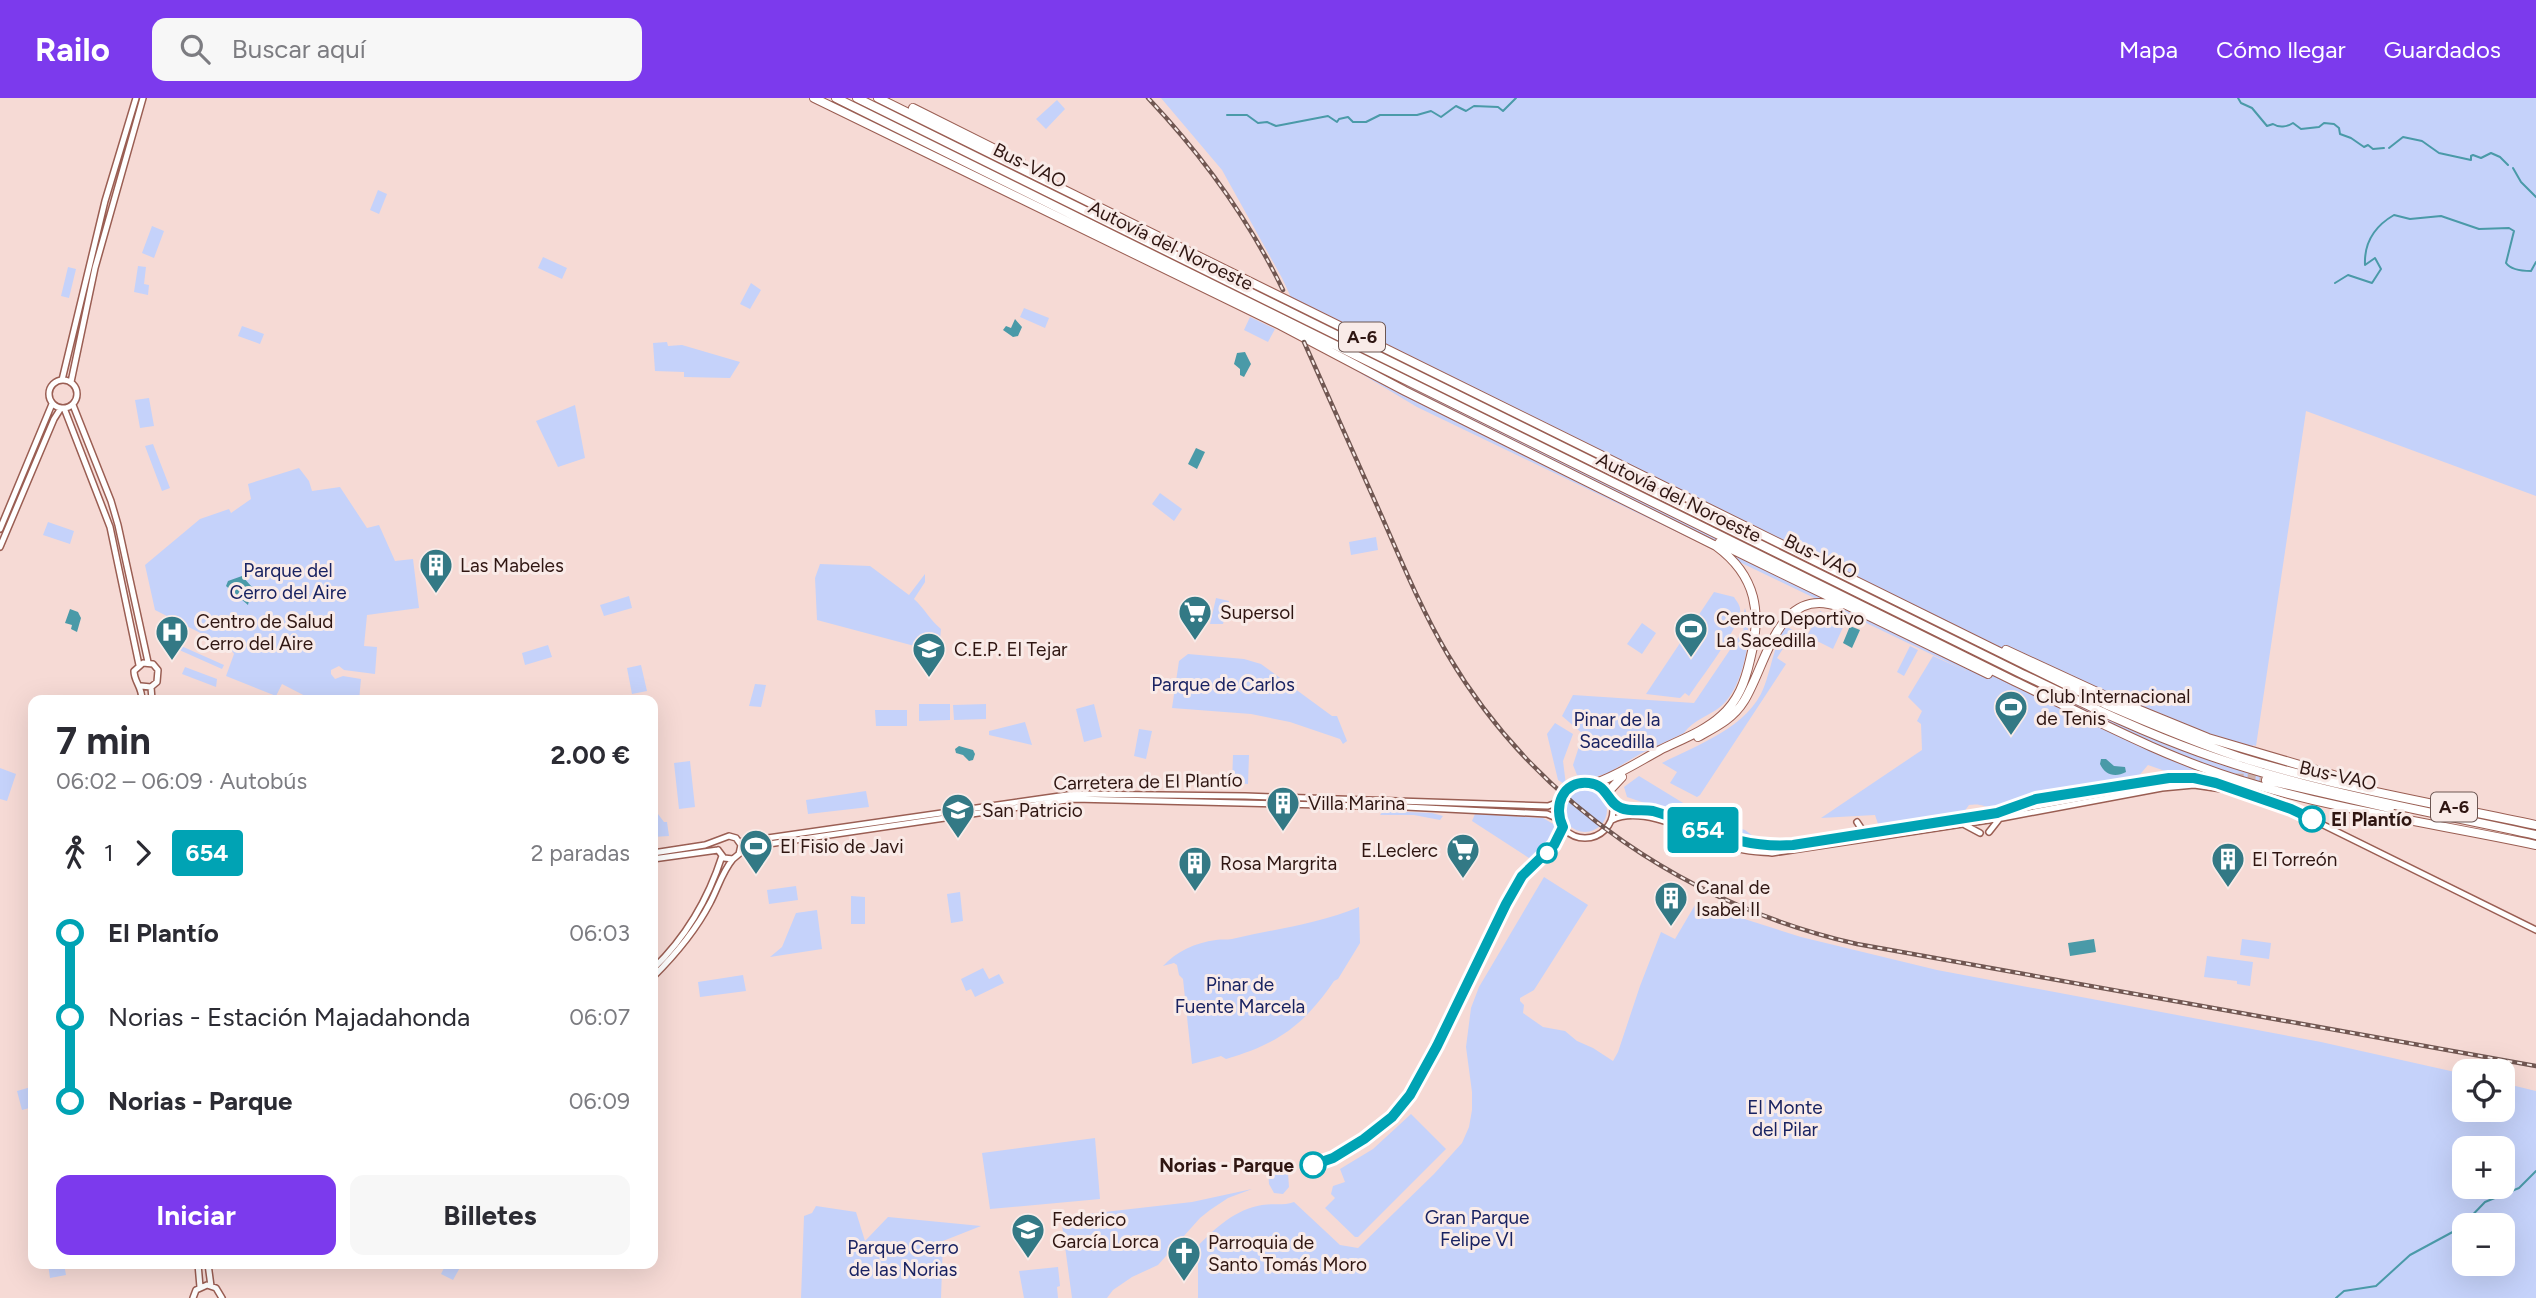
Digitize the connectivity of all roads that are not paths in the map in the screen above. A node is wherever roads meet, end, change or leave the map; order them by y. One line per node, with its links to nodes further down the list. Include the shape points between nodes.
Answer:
1 (136, 98): 10 (street)
2 (143, 98): 11 (street, via 98,256)
3 (814, 98): 15 (highway)
4 (836, 98): 9 (highway, Autovía del Noroeste / A-6)
5 (857, 98): 42 (highway, Bus-VAO, via 2151,734 2236,765)
6 (878, 98): 8 (highway, Autovía del Noroeste / A-6)
7 (913, 108): 8 (highway, via 1083,194)
8 (1086, 201): 41 (highway, Autovía del Noroeste / A-6, via 1955,630 2148,715 2371,789)
9 (1339, 346): 15 (highway, via 1359,362); 26 (highway, Autovía del Noroeste / A-6)
10 (62, 380): 11 (street); 12 (street, via 49,389)
11 (71, 382): 13 (street, via 78,396)
12 (52, 404): 14 (street); 17 (street)
13 (73, 405): 14 (street); 20 (street, via 111,501)
14 (63, 408): 18 (street, via 54,419); 21 (street, via 110,527)
15 (1565, 469): 16 (highway)
16 (1631, 502): 19 (highway); 29 (highway, via 1716,546 1733,560 1752,591 1757,629 1744,683 1724,714)
17 (0, 530)
18 (0, 547)
19 (1928, 645): 26 (highway, via 2124,739); 31 (highway, via 1831,604 1802,607 1777,630 1750,690 1733,715 1628,772)
20 (148, 662): 21 (street); 23 (street, via 159,674)
21 (139, 665): 22 (street, via 134,675)
22 (141, 686): 23 (street); 24 (street)
23 (151, 687): 25 (street)
24 (142, 695)
25 (152, 695)
26 (2162, 750): 48 (highway, Autovía del Noroeste / A-6, via 2237,780 2294,796)
27 (2266, 780): 42 (highway, via 2360,803)
28 (2205, 783): 34 (street); 34 (street, via 2183,778 2148,781 2036,799); 54 (street, via 2291,809)
29 (1593, 784): 31 (street); 32 (street, via 1575,785)
30 (2140, 786): 34 (highway)
31 (1607, 793): 33 (street)
32 (1559, 802): 37 (street); 47 (street, Carretera de El Plantío, via 1548,806 1074,794)
33 (1612, 803): 38 (street); 43 (street, via 1653,811 1759,846)
34 (2016, 810): 35 (street); 36 (street)
35 (1983, 818): 36 (street); 36 (street, via 1989,832); 40 (street); 40 (street, via 1980,833); 43 (street, via 1975,815)
36 (2001, 818)
37 (1559, 819): 38 (street, via 1569,833 1585,838 1602,833); 47 (street, Carretera de El Plantío, via 1547,814 1419,807 1074,799)
38 (1612, 820): 49 (street, via 1625,815 1651,817 1757,852)
39 (1854, 824): 43 (street)
40 (1961, 824): 44 (street)
41 (2536, 825)
42 (2510, 829): 45 (highway, Bus-VAO)
43 (1858, 833): 44 (street); 49 (street)
44 (1897, 834): 49 (street)
45 (2536, 835)
46 (720, 841): 47 (street, via 729,836); 50 (street); 51 (street)
47 (741, 845): 53 (street)
48 (2536, 845)
49 (1810, 849)
50 (658, 852)
51 (720, 853): 52 (street); 53 (street); 55 (street, via 695,917)
52 (658, 859)
53 (733, 859): 56 (street, via 688,938)
54 (2536, 930)
55 (658, 963)
56 (658, 971)
57 (198, 1269): 60 (street)
58 (209, 1269): 59 (street)
59 (211, 1286): 60 (street); 62 (street)
60 (200, 1287): 61 (street)
61 (193, 1298)
62 (222, 1298)

